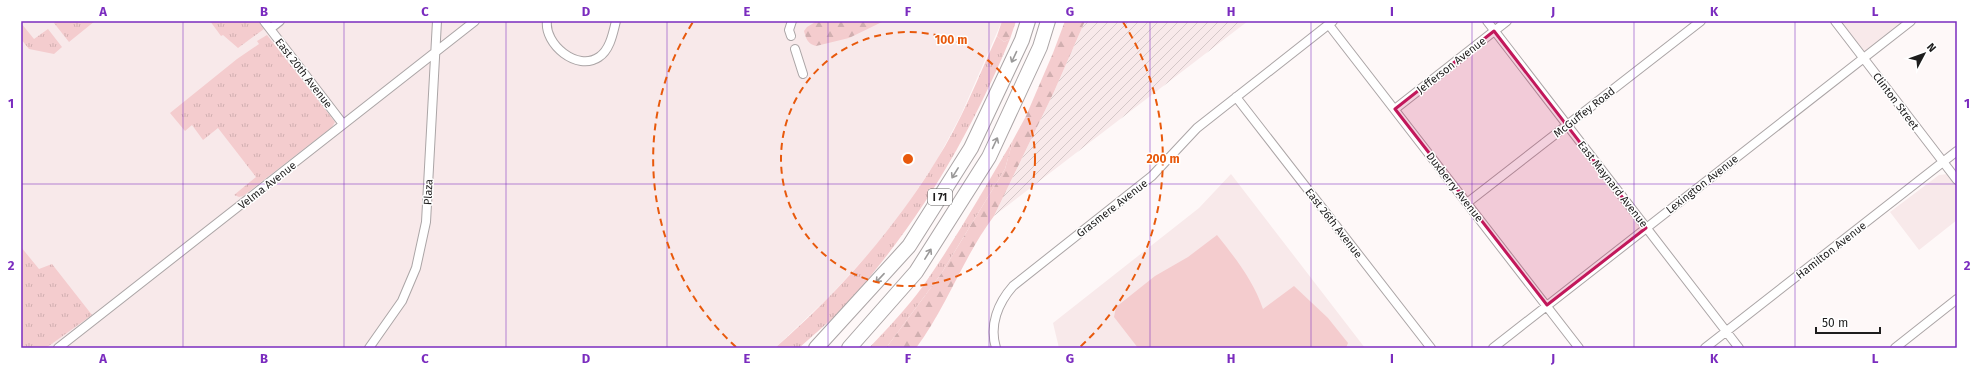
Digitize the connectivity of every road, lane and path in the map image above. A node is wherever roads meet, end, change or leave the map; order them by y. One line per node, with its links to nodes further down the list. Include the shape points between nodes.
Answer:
1 (264, 21): 16 (street, East 20th Avenue)
2 (280, 21): 16 (street)
3 (437, 21): 20 (street, Plaza)
4 (475, 21): 20 (street, Velma Avenue)
5 (547, 21): 6 (street, via 546,27 552,42 576,60 587,61 598,58 605,52)
6 (616, 21)
7 (792, 21): 18 (street, via 789,30)
8 (1028, 21): 37 (highway, I 71, one-way to 37, via 1022,40 971,148 909,246)
9 (1048, 21): 38 (highway, I 71, one-way to 9, via 916,272 989,157 1040,47)
10 (1487, 21): 17 (street, East Maynard Avenue)
11 (1507, 21): 17 (street, Jefferson Avenue)
12 (1701, 21): 26 (street, McGuffey Road)
13 (1835, 21): 21 (street, Clinton Street)
14 (1911, 21): 21 (street, Lexington Avenue)
15 (1331, 23): 23 (street, Grasmere Avenue); 24 (street, Duxberry Avenue)
16 (270, 29): 25 (street, East 20th Avenue)
17 (1494, 31): 24 (street, Jefferson Avenue); 26 (street, East Maynard Avenue)
18 (791, 36)
19 (795, 49): 22 (street)
20 (435, 52): 25 (street, Velma Avenue); 36 (street, Plaza, via 426,222 416,268 402,301)
21 (1864, 58): 28 (street, Clinton Street); 31 (street, Lexington Avenue)
22 (803, 74)
23 (1236, 98): 39 (street, Grasmere Avenue, via 1197,128 1152,176 1013,286 996,315 993,329); 40 (street, East 26th Avenue)
24 (1395, 110): 30 (street, Duxberry Avenue)
25 (343, 124): 35 (street, Velma Avenue)
26 (1567, 125): 30 (street, McGuffey Road); 31 (street, East Maynard Avenue)
27 (1957, 151): 28 (street, Hamilton Avenue)
28 (1943, 162): 29 (street, Clinton Street); 34 (street, Hamilton Avenue)
29 (1957, 180)
30 (1467, 203): 33 (street, Duxberry Avenue)
31 (1646, 228): 33 (street, Lexington Avenue); 34 (street, East Maynard Avenue)
32 (1957, 299): 45 (street)
33 (1547, 306): 41 (street, Lexington Avenue); 42 (street, Duxberry Avenue)
34 (1726, 332): 43 (street, Hamilton Avenue); 44 (street, East Maynard Avenue)
35 (58, 348)
36 (369, 348)
37 (816, 348)
38 (849, 348)
39 (996, 348)
40 (1431, 348)
41 (1493, 348)
42 (1579, 348)
43 (1705, 348)
44 (1739, 348)
45 (1894, 348)

